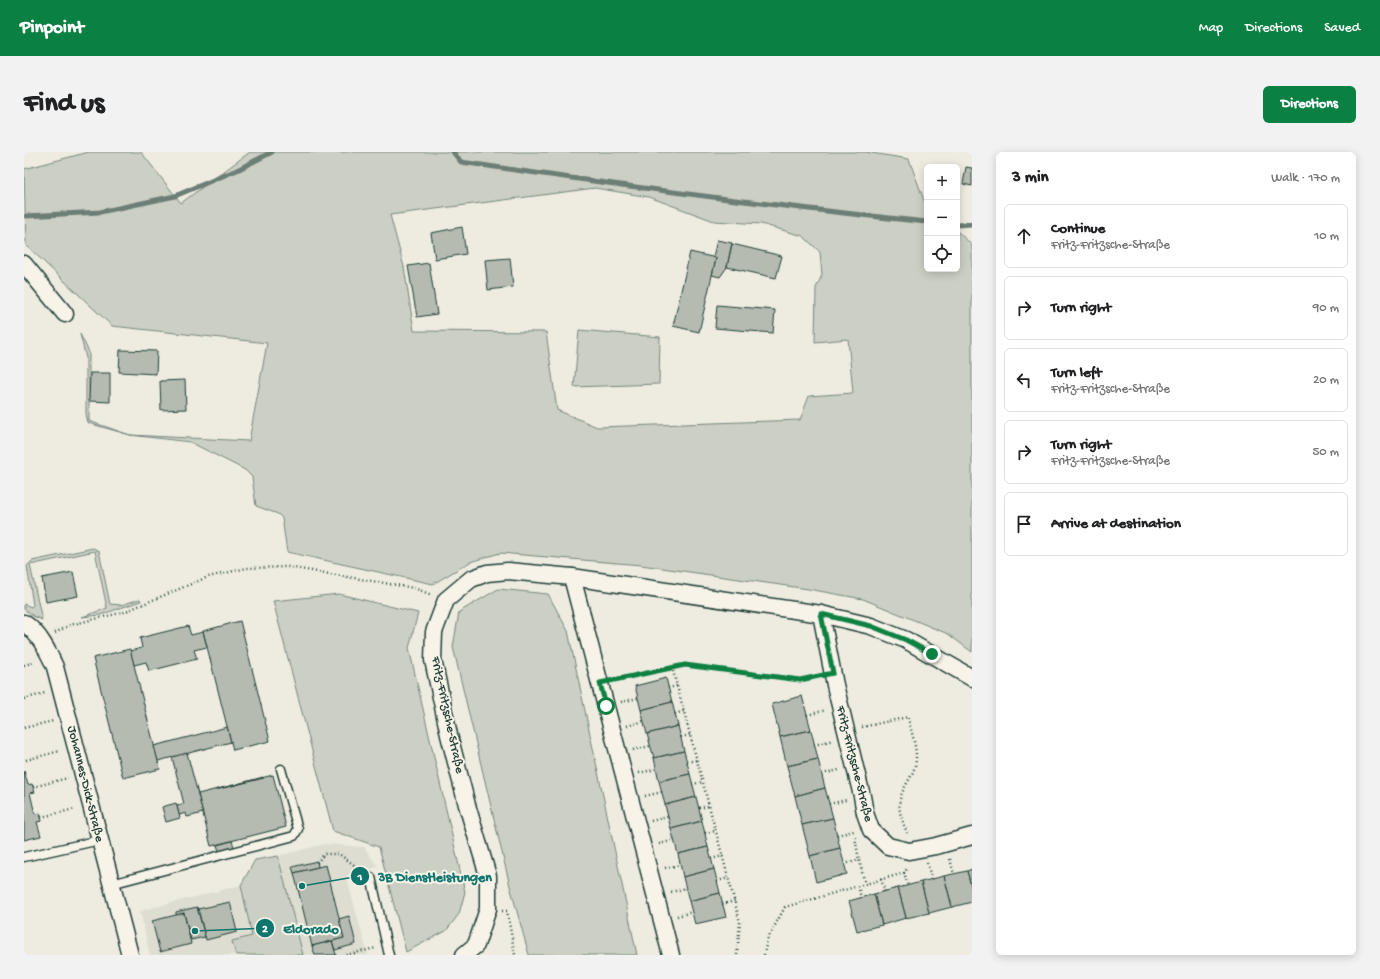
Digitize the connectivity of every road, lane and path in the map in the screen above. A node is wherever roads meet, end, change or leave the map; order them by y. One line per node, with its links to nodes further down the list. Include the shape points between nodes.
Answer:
1 (24, 264): 2 (street)
2 (64, 314)
3 (572, 578): 4 (street, Fritz-Fritzsche-Straße, via 508,571 487,573 471,579); 5 (street, Fritz-Fritzsche-Straße); 11 (street)
4 (446, 600): 7 (path, via 414,588 288,567 247,568 208,578 124,612 70,625); 61 (street, Fritz-Fritzsche-Straße, via 434,632 433,660 449,735 488,876)
5 (821, 614): 9 (street, Fritz-Fritzsche-Straße); 10 (street, Fritz-Fritzsche-Straße, via 871,626 906,640)
6 (24, 622): 7 (street, Johannes-Dick-Straße)
7 (41, 641): 14 (street, Johannes-Dick-Straße, via 55,667)
8 (672, 667): 9 (path, via 685,665 800,680); 11 (path); 12 (path)
9 (833, 673): 20 (street, Fritz-Fritzsche-Straße)
10 (972, 678)
11 (600, 683): 68 (street)
12 (677, 686): 13 (path); 16 (path)
13 (668, 688)
14 (61, 689): 15 (path); 18 (street, Johannes-Dick-Straße)
15 (24, 699)
16 (684, 712): 17 (path); 21 (path)
17 (675, 714)
18 (68, 717): 19 (path); 23 (street, Johannes-Dick-Straße)
19 (24, 728)
20 (846, 730): 41 (street, Fritz-Fritzsche-Straße, via 871,830 888,846); 41 (path, via 908,717 916,752 914,769 898,803)
21 (690, 735): 22 (path); 25 (path)
22 (681, 737)
23 (76, 747): 24 (path); 28 (street, Johannes-Dick-Straße)
24 (26, 760)
25 (697, 760): 26 (path); 29 (path)
26 (687, 762)
27 (281, 769): 53 (lane, via 298,828 294,836)
28 (83, 774): 31 (path); 32 (street, Johannes-Dick-Straße)
29 (703, 782): 30 (path); 33 (path)
30 (692, 784)
31 (33, 787)
32 (91, 805): 35 (path); 40 (street, Johannes-Dick-Straße)
33 (709, 806): 34 (path); 36 (path)
34 (698, 808)
35 (41, 817)
36 (716, 831): 38 (path); 42 (path)
37 (854, 831): 45 (path)
38 (705, 833)
39 (972, 836): 41 (street, Fritz-Fritzsche-Straße)
40 (100, 840): 43 (lane); 53 (street, Johannes-Dick-Straße)
41 (914, 850): 48 (path, via 915,858)
42 (723, 856): 44 (path); 50 (path)
43 (24, 857)
44 (711, 859)
45 (859, 860): 47 (path); 54 (path)
46 (317, 864): 49 (path, via 324,854 340,854)
47 (844, 864)
48 (904, 872): 51 (path); 56 (path)
49 (371, 877): 65 (lane)
50 (729, 878): 52 (path); 59 (path)
51 (881, 879): 54 (path); 57 (path)
52 (717, 881)
53 (111, 884): 63 (street, Johannes-Dick-Straße)
54 (865, 884): 55 (path)
55 (858, 886): 58 (path); 70 (path, via 785,907 767,940)
56 (908, 886)
57 (885, 891)
58 (861, 898)
59 (735, 901): 60 (path); 69 (path, via 740,922)
60 (722, 904)
61 (488, 909): 66 (street, Fritz-Fritzsche-Straße, via 476,945); 67 (path, via 507,911)
62 (361, 952): 64 (path)
63 (130, 955)
64 (346, 955)
65 (389, 955)
66 (464, 955)
67 (515, 955)
68 (670, 955)
69 (736, 955)
70 (764, 955)

